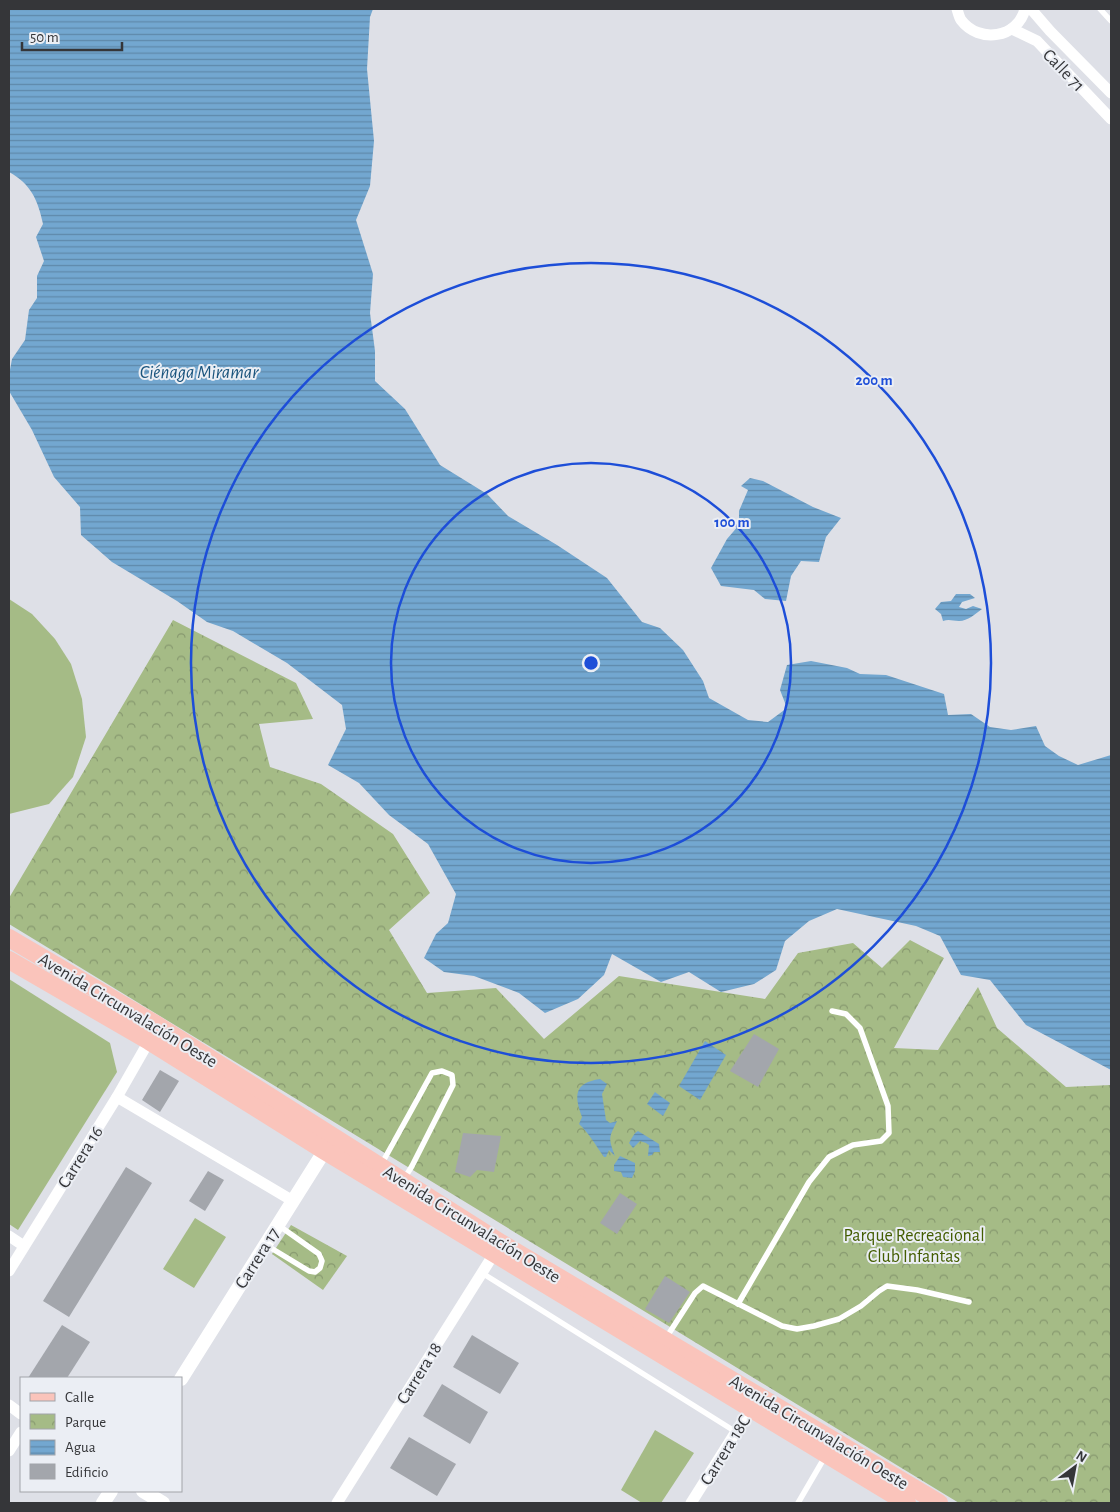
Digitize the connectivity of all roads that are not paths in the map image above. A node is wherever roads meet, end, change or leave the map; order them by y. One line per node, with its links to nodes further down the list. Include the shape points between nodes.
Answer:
1 (956, 9): 6 (street, via 971,30 984,35 999,35)
2 (1025, 9): 6 (street)
3 (1031, 9): 7 (street, Calle 71)
4 (1100, 9): 5 (lane)
5 (1111, 21)
6 (1012, 29): 8 (street, Calle 71, via 1037,41)
7 (1111, 93)
8 (1111, 119)
9 (9, 938): 14 (main road, Avenida Circunvalación Oeste, via 157,1025)
10 (9, 960): 12 (main road, Avenida Circunvalación Oeste)
11 (832, 1012): 26 (lane, via 846,1014 860,1028 888,1106 889,1133 881,1141 853,1146 829,1157 809,1182)
12 (149, 1041): 13 (street, Carrera 16); 14 (main road, Avenida Circunvalación Oeste)
13 (117, 1097): 17 (street); 21 (street, Carrera 16)
14 (329, 1144): 15 (main road, Avenida Circunvalación Oeste); 17 (street, Carrera 17); 22 (main road, Avenida Circunvalación Oeste)
15 (380, 1167): 16 (main road, Avenida Circunvalación Oeste); 16 (lane, via 432,1073 442,1071 452,1076 454,1086)
16 (402, 1181): 22 (main road, Avenida Circunvalación Oeste)
17 (293, 1202): 18 (street, Carrera 17)
18 (278, 1225): 20 (street, Carrera 17); 20 (lane, via 319,1254 320,1268 315,1272 309,1271)
19 (9, 1236): 21 (street)
20 (265, 1245): 28 (street, Carrera 17)
21 (24, 1246): 23 (street, Carrera 16)
22 (498, 1248): 24 (street, Carrera 18); 27 (main road, Avenida Circunvalación Oeste); 29 (main road, Avenida Circunvalación Oeste)
23 (10, 1266)
24 (482, 1274): 32 (lane); 40 (street, Carrera 18)
25 (969, 1302): 26 (lane, via 887,1286 839,1319 797,1329 782,1326)
26 (738, 1304): 27 (lane, via 702,1286)
27 (665, 1340): 29 (main road, Avenida Circunvalación Oeste)
28 (182, 1377)
29 (754, 1402): 32 (street, Carrera 18C); 35 (main road, Avenida Circunvalación Oeste); 44 (main road, Avenida Circunvalación Oeste)
30 (9, 1405): 31 (street)
31 (20, 1413)
32 (736, 1432): 41 (street, Carrera 18C)
33 (20, 1434): 34 (street)
34 (9, 1451)
35 (826, 1455): 42 (lane); 43 (main road, Avenida Circunvalación Oeste)
36 (110, 1492): 38 (street)
37 (145, 1492): 39 (street)
38 (103, 1503)
39 (163, 1503)
40 (337, 1503)
41 (691, 1503)
42 (798, 1503)
43 (906, 1503)
44 (939, 1503)

